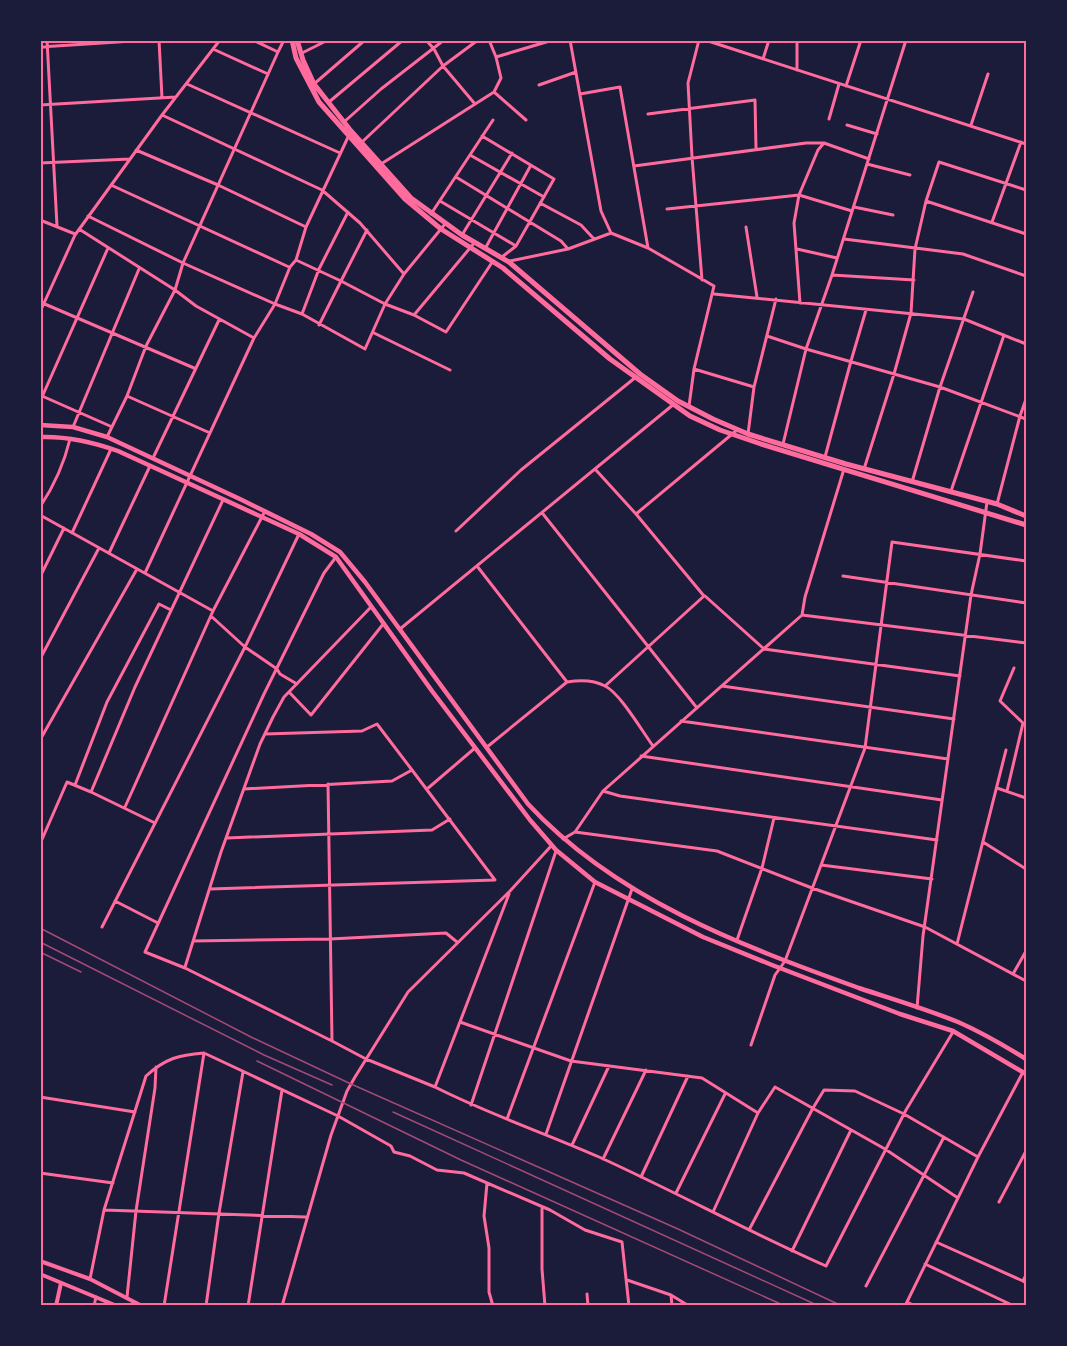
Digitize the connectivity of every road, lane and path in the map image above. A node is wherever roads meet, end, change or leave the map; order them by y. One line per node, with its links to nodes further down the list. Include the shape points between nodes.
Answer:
1 (47, 40): 25 (street)
2 (149, 40): 25 (street)
3 (159, 40): 47 (street)
4 (220, 40): 28 (street)
5 (253, 40): 30 (street)
6 (284, 40): 30 (street)
7 (292, 40): 63 (main road, via 296,58 319,102)
8 (297, 40): 31 (main road)
9 (328, 40): 31 (street)
10 (365, 40): 40 (street)
11 (403, 40): 49 (street)
12 (426, 40): 29 (street)
13 (444, 40): 29 (street)
14 (478, 40): 34 (street)
15 (489, 40): 32 (street)
16 (553, 40): 32 (street)
17 (570, 40): 36 (street)
18 (699, 40): 53 (street, via 688,83)
19 (705, 40): 27 (street)
20 (731, 40): 27 (street)
21 (769, 40): 33 (street)
22 (797, 40): 35 (street)
23 (861, 40): 43 (street)
24 (906, 40): 48 (street)
25 (47, 46): 26 (street); 50 (street)
26 (40, 47)
27 (729, 47): 33 (street)
28 (213, 49): 37 (street); 39 (street)
29 (434, 49): 34 (street); 60 (street)
30 (278, 52): 37 (street)
31 (300, 54): 40 (main road)
32 (496, 57): 44 (street, via 501,78)
33 (763, 59): 35 (street)
34 (443, 66): 51 (street); 67 (street)
35 (797, 70): 41 (street)
36 (576, 72): 42 (street); 45 (street)
37 (268, 74): 54 (street)
38 (988, 74): 62 (street)
39 (187, 84): 46 (street); 54 (street)
40 (314, 84): 49 (main road)
41 (839, 84): 43 (street); 57 (street)
42 (539, 85)
43 (846, 86): 48 (street)
44 (494, 92): 51 (street); 59 (street)
45 (580, 94): 84 (street, via 620,87); 121 (street, via 602,211)
46 (176, 97): 47 (street); 56 (street)
47 (162, 98): 50 (street)
48 (888, 101): 62 (street); 64 (street)
49 (329, 102): 60 (main road)
50 (50, 104): 52 (street); 79 (street)
51 (475, 104): 81 (street)
52 (40, 105)
53 (690, 109): 55 (street); 70 (street, via 755,100); 76 (street)
54 (250, 112): 72 (street); 73 (street)
55 (648, 114)
56 (162, 115): 71 (street); 72 (street)
57 (829, 118)
58 (493, 120): 65 (street)
59 (526, 120)
60 (344, 122): 63 (main road)
61 (847, 125): 64 (street)
62 (971, 125): 66 (street)
63 (350, 134): 67 (main road); 73 (street); 118 (main road, via 405,199)
64 (877, 134): 78 (street)
65 (482, 136): 74 (street); 75 (street)
66 (1021, 142): 69 (street); 88 (street)
67 (361, 143): 81 (main road)
68 (824, 143): 70 (street); 78 (street); 95 (street)
69 (1026, 144)
70 (756, 148): 76 (street)
71 (136, 150): 77 (street); 91 (street)
72 (234, 150): 91 (street); 92 (street)
73 (340, 153): 92 (street)
74 (512, 153): 83 (street); 85 (street)
75 (470, 155): 85 (street); 87 (street)
76 (692, 157): 84 (street); 100 (street)
77 (130, 159): 79 (street); 89 (street)
78 (869, 159): 82 (street)
79 (53, 162): 80 (street); 114 (street)
80 (40, 163)
81 (381, 164): 105 (main road)
82 (867, 164): 86 (street); 103 (street)
83 (531, 165): 90 (street); 96 (street, via 554,179)
84 (634, 166): 132 (street)
85 (499, 172): 90 (street); 94 (street)
86 (909, 175)
87 (456, 177): 94 (street); 97 (street)
88 (1006, 183): 93 (street); 98 (street, via 939,162); 111 (street)
89 (111, 184): 107 (street); 113 (street)
90 (521, 184): 96 (street); 101 (street)
91 (218, 185): 113 (street); 116 (street)
92 (322, 190): 104 (street); 116 (street)
93 (1026, 190)
94 (485, 195): 101 (street); 108 (street)
95 (799, 195): 100 (street); 103 (street); 134 (street, via 794,223)
96 (544, 197): 99 (street)
97 (440, 201): 105 (street); 108 (street)
98 (926, 201): 111 (street); 135 (street)
99 (540, 203): 110 (street); 125 (street, via 581,225)
100 (696, 205): 102 (street); 148 (street)
101 (507, 208): 110 (street); 120 (street)
102 (667, 209)
103 (853, 209): 106 (street); 126 (street)
104 (348, 212): 119 (street); 144 (street)
105 (431, 214): 112 (main road)
106 (893, 215)
107 (88, 216): 117 (street); 141 (street)
108 (470, 219): 120 (street); 124 (street)
109 (40, 220): 114 (street)
110 (529, 221): 128 (street); 133 (street)
111 (992, 223): 122 (street)
112 (445, 224): 118 (street); 124 (main road)
113 (200, 225): 141 (street); 142 (street)
114 (57, 226): 123 (street)
115 (746, 226): 154 (street)
116 (306, 227): 138 (street)
117 (79, 229): 123 (street); 130 (street)
118 (441, 229): 131 (main road); 145 (street)
119 (367, 230): 145 (street); 150 (street)
120 (494, 232): 128 (street); 129 (street)
121 (611, 233): 125 (street); 132 (street)
122 (1026, 234)
123 (75, 235): 156 (street)
124 (462, 235): 127 (main road)
125 (594, 239): 133 (street)
126 (843, 239): 135 (street); 137 (street)
127 (475, 242): 129 (main road); 131 (street)
128 (516, 246): 136 (street)
129 (486, 247): 136 (main road)
130 (108, 248): 143 (street); 166 (street)
131 (470, 248): 139 (main road); 165 (street)
132 (648, 248): 148 (street)
133 (568, 249): 140 (street)
134 (797, 249): 137 (street); 157 (street)
135 (915, 249): 147 (street, via 963,254); 149 (street)
136 (500, 255): 139 (street); 140 (main road)
137 (837, 258): 146 (street)
138 (296, 260): 142 (street); 144 (street)
139 (493, 262): 165 (street, via 446,332); 183 (main road, via 610,359)
140 (509, 262): 183 (main road)
141 (183, 263): 151 (street); 158 (street)
142 (290, 267): 158 (street)
143 (139, 269): 151 (street); 170 (street)
144 (319, 269): 150 (street); 164 (street)
145 (404, 274): 159 (street)
146 (832, 275): 149 (street); 160 (street)
147 (1026, 276)
148 (702, 280): 153 (street, via 714,286)
149 (914, 280): 163 (street)
150 (341, 281): 159 (street); 169 (street)
151 (175, 290): 168 (street); 176 (street)
152 (973, 292): 167 (street)
153 (714, 294): 154 (street); 180 (street)
154 (757, 297): 155 (street)
155 (776, 299): 157 (street); 173 (street)
156 (42, 302): 162 (street); 166 (street)
157 (800, 303): 160 (street)
158 (275, 304): 164 (street); 174 (street)
159 (385, 304): 165 (street); 171 (street)
160 (820, 306): 161 (street); 177 (street)
161 (866, 310): 163 (street); 178 (street)
162 (40, 312)
163 (911, 313): 167 (street); 182 (street)
164 (302, 314): 169 (street)
165 (414, 315)
166 (77, 317): 170 (street); 186 (street)
167 (964, 319): 172 (street); 185 (street)
168 (219, 320): 174 (street); 179 (street)
169 (320, 325): 171 (street, via 366,350)
170 (112, 332): 176 (street); 192 (street)
171 (374, 333): 181 (street)
172 (1004, 335): 175 (street); 190 (street)
173 (767, 336): 177 (street); 184 (street)
174 (255, 339): 200 (street)
175 (1026, 344)
176 (146, 346): 179 (street); 187 (street)
177 (806, 349): 178 (street); 206 (street)
178 (850, 361): 182 (street); 208 (street)
179 (194, 368): 194 (street)
180 (694, 369): 184 (street); 191 (street)
181 (450, 370)
182 (894, 374): 185 (street); 213 (street)
183 (638, 376): 189 (main road); 231 (street, via 521,470)
184 (754, 387): 201 (street)
185 (940, 387): 190 (street); 215 (street)
186 (41, 396): 192 (street)
187 (127, 396): 194 (street); 197 (street)
188 (1026, 399): 193 (street)
189 (676, 403): 191 (main road); 202 (main road, via 690,416); 212 (street)
190 (981, 403): 193 (street); 217 (street)
191 (689, 406): 199 (main road)
192 (79, 411): 197 (street); 198 (street)
193 (1020, 416): 195 (street); 220 (street)
194 (173, 417): 200 (street); 209 (street)
195 (1026, 419)
196 (40, 425): 198 (main road)
197 (111, 426): 204 (street)
198 (73, 427): 204 (main road)
199 (737, 430): 201 (main road); 202 (street)
200 (210, 434): 214 (street)
201 (748, 434): 206 (main road)
202 (732, 435): 211 (main road); 225 (street)
203 (40, 437): 205 (main road)
204 (107, 437): 209 (main road)
205 (70, 439): 207 (main road); 221 (street, via 54,487)
206 (783, 444): 208 (main road)
207 (111, 449): 210 (main road); 232 (street)
208 (825, 457): 211 (main road)
209 (153, 458): 214 (main road)
210 (150, 466): 216 (main road); 235 (street)
211 (845, 467): 213 (main road); 223 (main road); 252 (street)
212 (595, 468): 224 (street); 225 (street)
213 (864, 469): 215 (main road)
214 (191, 476): 216 (street); 222 (main road)
215 (912, 482): 217 (main road)
216 (188, 484): 218 (main road); 241 (street)
217 (951, 490): 219 (main road)
218 (223, 500): 228 (main road); 245 (street)
219 (987, 502): 220 (main road); 223 (street)
220 (997, 504): 227 (main road)
221 (40, 507)
222 (265, 511): 228 (street); 256 (main road, via 340,552)
223 (986, 513): 229 (main road); 236 (street)
224 (543, 514): 239 (street); 260 (street)
225 (636, 514): 247 (street)
226 (40, 515): 230 (street)
227 (1026, 516)
228 (262, 518): 233 (main road); 251 (street)
229 (1026, 525)
230 (64, 528): 232 (street); 243 (street)
231 (456, 531)
232 (72, 533): 234 (street)
233 (299, 534): 237 (main road); 259 (street)
234 (99, 548): 235 (street); 262 (street)
235 (109, 553): 240 (street)
236 (980, 554): 238 (street); 244 (street, via 892,542); 246 (street)
237 (336, 557): 249 (main road); 265 (street, via 324,573)
238 (1026, 561)
239 (477, 566): 256 (street); 267 (street)
240 (137, 569): 241 (street); 278 (street)
241 (145, 573): 245 (street)
242 (843, 576): 244 (street)
243 (40, 577)
244 (887, 583): 246 (street); 255 (street)
245 (180, 592): 250 (street); 251 (street)
246 (971, 595): 248 (street); 257 (street)
247 (704, 596): 260 (street); 261 (street)
248 (1026, 603)
249 (372, 606): 254 (main road); 268 (street)
250 (171, 610): 290 (street, via 159,604 107,702); 297 (street)
251 (213, 610): 253 (street)
252 (802, 615): 255 (street); 261 (street)
253 (211, 616): 259 (street); 300 (street)
254 (384, 624): 271 (street, via 311,715); 279 (main road)
255 (881, 624): 257 (street); 263 (street)
256 (400, 629): 277 (main road)
257 (965, 635): 258 (street); 266 (street)
258 (1026, 643)
259 (245, 647): 265 (street); 303 (street)
260 (648, 647): 269 (street); 273 (street)
261 (764, 649): 263 (street); 270 (street)
262 (40, 660)
263 (876, 665): 266 (street); 272 (street)
264 (1014, 668): 296 (street, via 1000,701 1023,723)
265 (277, 669): 268 (street); 329 (street)
266 (960, 676): 274 (street)
267 (567, 682): 269 (street, via 582,680); 281 (street)
268 (297, 684): 271 (street)
269 (605, 686): 280 (street)
270 (722, 686): 272 (street); 273 (street)
271 (289, 692): 276 (street)
272 (870, 707): 274 (street); 282 (street)
273 (697, 708): 275 (street)
274 (954, 719): 286 (street)
275 (681, 721): 280 (street); 282 (street)
276 (265, 734): 288 (street, via 362,731 377,724); 293 (street)
277 (479, 736): 279 (main road); 281 (main road)
278 (40, 740)
279 (473, 746): 287 (main road); 294 (street)
280 (652, 746): 285 (street)
281 (487, 747): 284 (main road)
282 (865, 748): 286 (street); 291 (street)
283 (1006, 750): 292 (street)
284 (492, 753): 287 (main road); 305 (main road)
285 (641, 756): 291 (street); 295 (street)
286 (948, 759): 299 (street)
287 (484, 760): 308 (main road)
288 (412, 770): 289 (street, via 392,781); 294 (street)
289 (328, 784): 293 (street); 307 (street)
290 (75, 785): 297 (street); 313 (street, via 67,782)
291 (850, 786): 299 (street); 304 (street)
292 (996, 788): 296 (street); 312 (street)
293 (244, 789): 309 (street)
294 (427, 789): 302 (street)
295 (603, 791): 301 (street); 306 (street)
296 (1007, 791): 298 (street)
297 (91, 792): 300 (street)
298 (1026, 798)
299 (943, 800): 311 (street)
300 (125, 807): 303 (street)
301 (774, 818): 304 (street); 318 (street)
302 (450, 819): 307 (street, via 432,830); 322 (street, via 495,880)
303 (155, 823): 328 (street)
304 (835, 827): 311 (street); 317 (street)
305 (552, 830): 308 (main road); 310 (main road)
306 (575, 832): 310 (street); 318 (street, via 717,851)
307 (329, 835): 309 (street); 322 (street)
308 (545, 837): 314 (main road)
309 (226, 838): 324 (street)
310 (563, 838): 315 (main road)
311 (937, 840): 320 (street)
312 (983, 842): 319 (street); 336 (street)
313 (40, 844)
314 (554, 847): 316 (main road); 326 (street); 346 (street)
315 (580, 854): 316 (main road); 325 (main road)
316 (572, 863): 321 (main road)
317 (821, 865): 320 (street); 323 (street)
318 (762, 868): 323 (street); 334 (street)
319 (1026, 869)
320 (932, 879): 331 (street)
321 (595, 882): 327 (main road); 349 (street)
322 (330, 885): 324 (street); 332 (street)
323 (812, 888): 331 (street); 338 (street)
324 (210, 889): 333 (street)
325 (632, 889): 327 (street); 334 (main road)
326 (510, 891): 335 (street); 344 (street)
327 (628, 900): 340 (main road); 353 (street)
328 (116, 901): 329 (street); 330 (street)
329 (158, 923): 339 (street, via 145,952)
330 (102, 927)
331 (925, 927): 336 (street); 343 (street)
332 (330, 939): 333 (street); 335 (street, via 446,933); 347 (street)
333 (193, 940): 339 (street)
334 (737, 940): 338 (main road)
335 (457, 942): 351 (street, via 408,992)
336 (957, 944): 341 (street)
337 (1026, 951): 341 (street)
338 (784, 961): 340 (street); 343 (main road)
339 (185, 968): 347 (street)
340 (779, 968): 345 (main road); 348 (street)
341 (1013, 974): 342 (street)
342 (1026, 981)
343 (917, 1008): 352 (main road, via 958,1022)
344 (460, 1022): 346 (street); 360 (street)
345 (953, 1031): 358 (main road); 368 (street)
346 (495, 1034): 349 (street); 364 (street)
347 (332, 1041): 351 (street)
348 (751, 1046)
349 (533, 1047): 353 (street); 370 (street)
350 (204, 1053): 355 (street, via 181,1055); 357 (street); 390 (street)
351 (366, 1059): 360 (street); 369 (street)
352 (1026, 1059)
353 (572, 1061): 354 (street); 372 (street)
354 (609, 1066): 356 (street); 374 (street)
355 (156, 1067): 366 (street, via 146,1076); 389 (street)
356 (646, 1071): 359 (street); 378 (street)
357 (243, 1072): 361 (street); 392 (street)
358 (1025, 1073): 377 (street)
359 (688, 1076): 362 (street, via 702,1078); 381 (street)
360 (435, 1087): 364 (street)
361 (282, 1090): 369 (street); 393 (street)
362 (725, 1094): 367 (street); 384 (street)
363 (40, 1097): 366 (street)
364 (471, 1105): 370 (street)
365 (813, 1108): 367 (street, via 775,1087); 368 (street, via 824,1090 855,1091); 371 (street); 395 (street)
366 (135, 1112): 382 (street)
367 (758, 1113): 391 (street)
368 (904, 1114): 373 (street); 375 (street)
369 (338, 1116): 383 (street, via 391,1146 394,1152 438,1170 464,1173); 394 (street)
370 (507, 1119): 372 (street)
371 (851, 1130): 375 (street); 397 (street)
372 (546, 1134): 374 (street)
373 (944, 1137): 377 (street); 380 (street)
374 (572, 1145): 378 (street)
375 (885, 1149): 380 (street); 397 (street, via 826,1266)
376 (1026, 1151): 386 (street)
377 (978, 1157): 385 (street)
378 (603, 1159): 381 (street)
379 (40, 1173): 382 (street)
380 (923, 1176): 385 (street); 406 (street)
381 (641, 1177): 384 (street)
382 (113, 1183): 388 (street)
383 (487, 1183): 387 (street); 420 (street, via 484,1216)
384 (676, 1194): 391 (street)
385 (958, 1198): 396 (street)
386 (999, 1202)
387 (543, 1208): 403 (street, via 585,1230 622,1242); 421 (street)
388 (104, 1210): 389 (street); 402 (street)
389 (136, 1211): 390 (street); 410 (street)
390 (179, 1212): 392 (street); 416 (street)
391 (713, 1212): 395 (street)
392 (219, 1213): 393 (street); 417 (street)
393 (261, 1215): 394 (street); 418 (street)
394 (307, 1217): 419 (street)
395 (749, 1230): 397 (street)
396 (936, 1242): 399 (street); 405 (street)
397 (792, 1251)
398 (40, 1261): 402 (street)
399 (925, 1264): 411 (street); 427 (street)
400 (40, 1274): 404 (street)
401 (1026, 1275): 405 (street)
402 (90, 1279): 410 (street)
403 (627, 1280): 408 (street); 423 (street)
404 (61, 1282): 409 (street); 412 (street)
405 (1025, 1282)
406 (866, 1286)
407 (587, 1294): 422 (street)
408 (671, 1295): 424 (street); 425 (street)
409 (96, 1297): 413 (street); 414 (street)
410 (127, 1297): 415 (street)
411 (906, 1304): 426 (street)
412 (56, 1305)
413 (94, 1305)
414 (117, 1305)
415 (142, 1305)
416 (164, 1305)
417 (206, 1305)
418 (248, 1305)
419 (282, 1305)
420 (493, 1305)
421 (544, 1305)
422 (588, 1305)
423 (629, 1305)
424 (672, 1305)
425 (689, 1305)
426 (915, 1305)
427 (1014, 1305)

